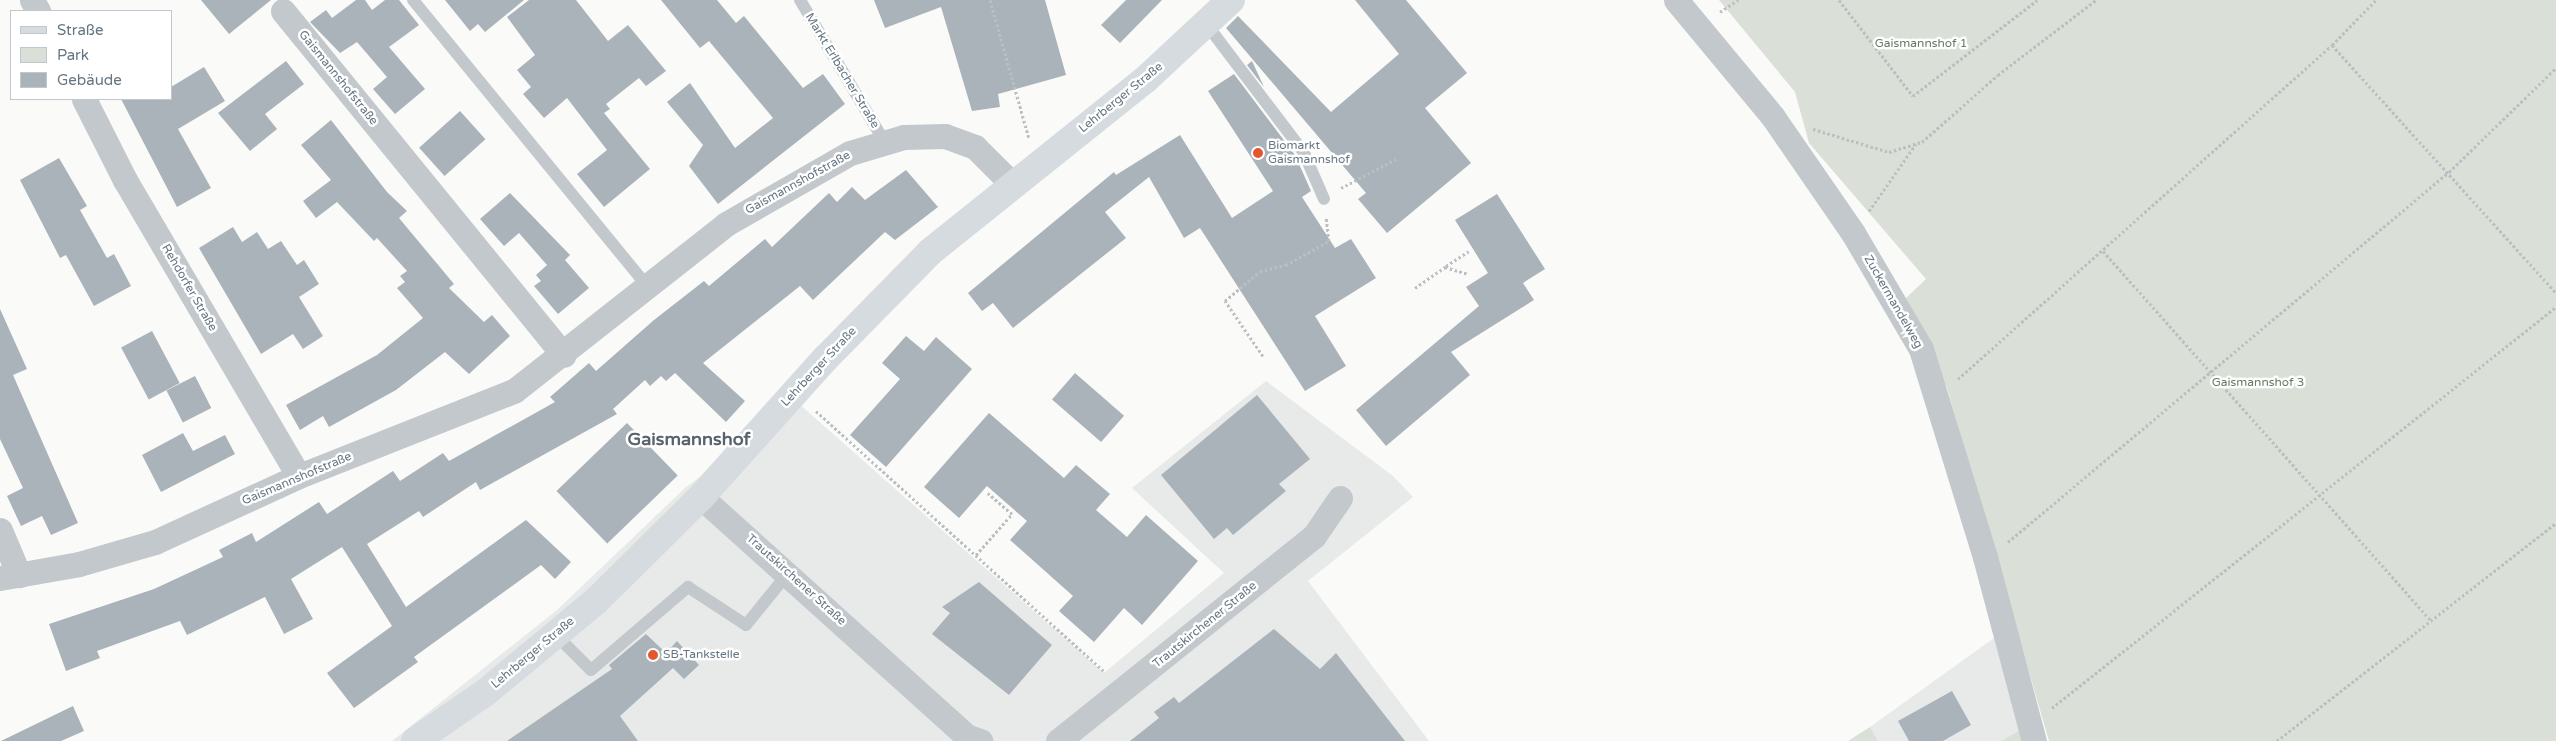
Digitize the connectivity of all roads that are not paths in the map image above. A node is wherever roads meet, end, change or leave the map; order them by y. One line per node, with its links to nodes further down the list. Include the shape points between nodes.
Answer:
1 (413, 0): 11 (lane)
2 (800, 0): 8 (lane, Markt Erlbacher Straße)
3 (1232, 0): 6 (street, Lehrberger Straße)
4 (1676, 0): 20 (street, Zuckermandelweg, via 1774,117 1853,234 1921,350 1985,557)
5 (283, 11): 12 (street, Gaismannshofstraße)
6 (1207, 25): 9 (street, Lehrberger Straße); 10 (lane, via 1304,153)
7 (85, 100): 13 (street, Rehdorfer Straße, via 126,180)
8 (884, 141): 9 (street, Gaismannshofstraße, via 925,133 961,140 988,158); 11 (street, Gaismannshofstraße, via 850,153 726,224)
9 (1012, 184): 14 (street, Lehrberger Straße, via 918,263)
10 (1324, 199)
11 (647, 286): 12 (street, Gaismannshofstraße)
12 (564, 355): 13 (street, Gaismannshofstraße, via 514,391)
13 (299, 476): 18 (street, Gaismannshofstraße, via 155,542)
14 (701, 497): 17 (street, Trautskirchener Straße); 19 (street, Lehrberger Straße)
15 (1340, 498): 23 (street, Trautskirchener Straße, via 1314,536)
16 (0, 530): 18 (street, Gaismannshofstraße)
17 (789, 572): 19 (lane, via 746,626 688,587 591,670); 22 (street, Trautskirchener Straße, via 968,737)
18 (10, 577)
19 (556, 635): 21 (street, Lehrberger Straße, via 486,692)
20 (2031, 731)
21 (415, 741)
22 (980, 741)
23 (1058, 741)

